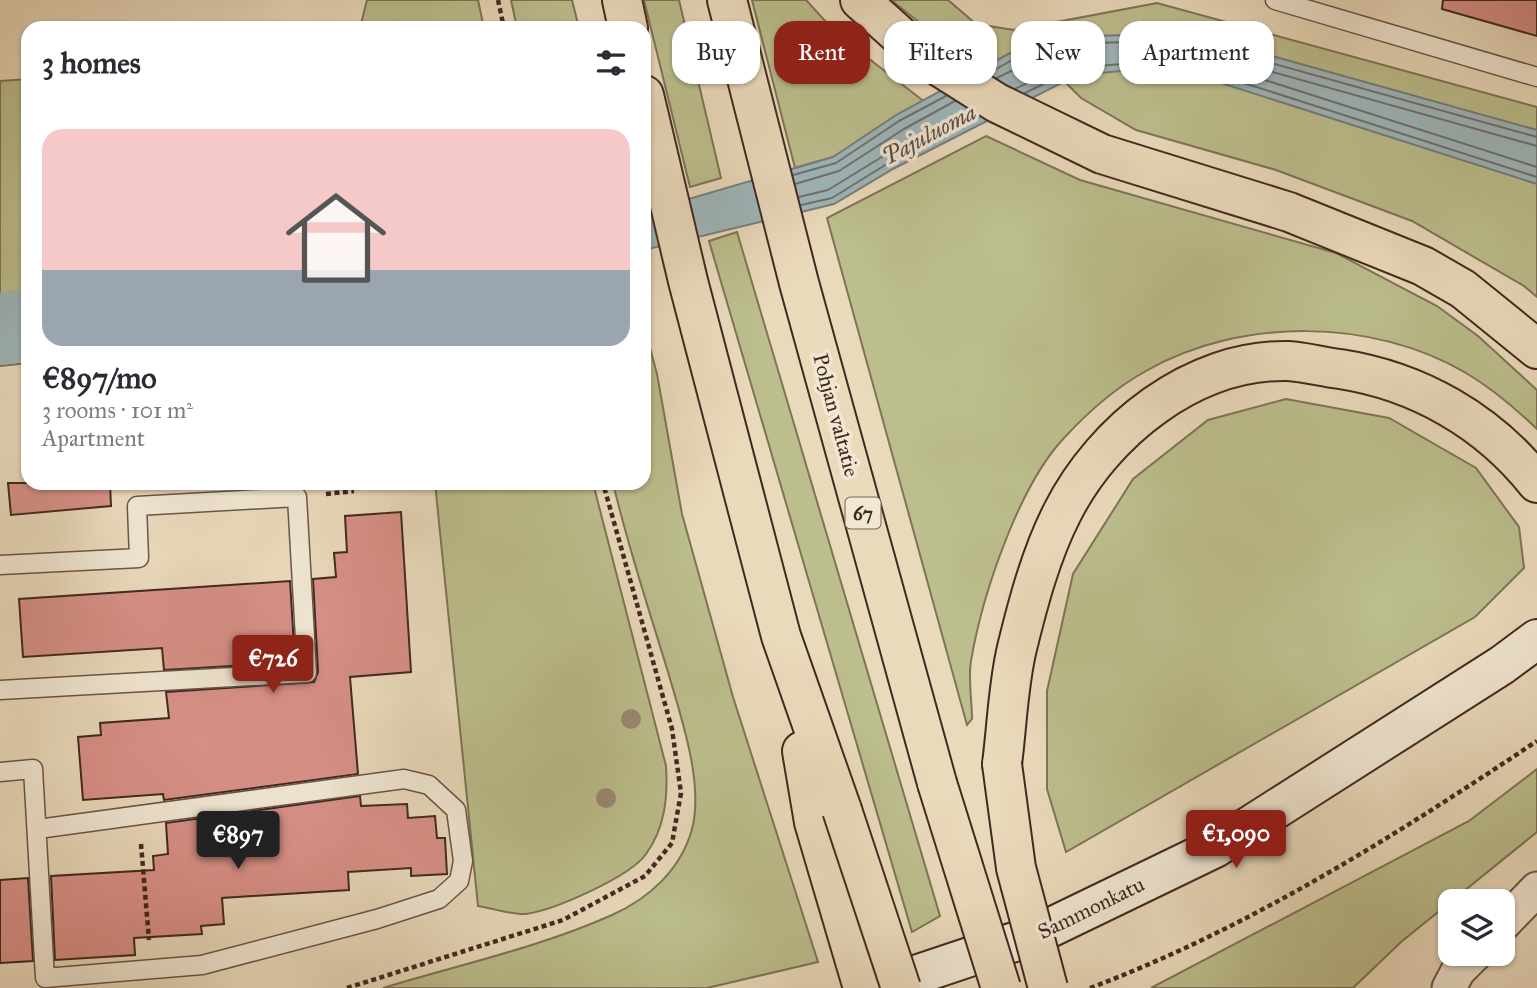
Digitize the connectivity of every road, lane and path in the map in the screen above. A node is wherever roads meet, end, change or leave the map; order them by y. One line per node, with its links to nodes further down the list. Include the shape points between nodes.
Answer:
1 (498, 0): 6 (path)
2 (622, 0): 7 (highway)
3 (727, 0): 29 (highway, Pohjan valtatie / 67, bridge, via 937,783)
4 (860, 0): 10 (highway, via 921,55 997,103 1102,153 1289,212 1423,266 1463,289)
5 (1275, 0): 8 (lane)
6 (502, 21)
7 (626, 21)
8 (1537, 77)
9 (651, 125): 19 (highway)
10 (1537, 349)
11 (1537, 482): 30 (highway, bridge, via 1475,422 1421,391 1364,373 1287,361 1224,370 1152,405 1097,461 1062,512 1038,576 1016,651 1002,764 1016,868)
12 (605, 490): 25 (path, via 672,729 681,793 672,843 645,876 563,920)
13 (0, 565): 15 (lane, via 139,558 136,506 297,497 307,673)
14 (1537, 639): 27 (main road, Sammonkatu, via 1215,848 1035,935)
15 (0, 690)
16 (1537, 741): 31 (path, via 1314,882 1130,973)
17 (0, 772): 20 (lane, via 33,769)
18 (139, 815): 20 (lane); 24 (path); 24 (lane, via 404,779 429,785 456,810 463,862 458,881 439,899 202,965)
19 (828, 816): 26 (highway); 28 (highway, bridge)
20 (38, 829): 24 (lane, via 45,978)
21 (1537, 889): 22 (street)
22 (1515, 912)
23 (1465, 966): 32 (street)
24 (151, 969)
25 (347, 988)
26 (863, 988)
27 (877, 988)
28 (901, 988)
29 (1001, 988)
30 (1048, 988)
31 (1090, 988)
32 (1448, 988)

